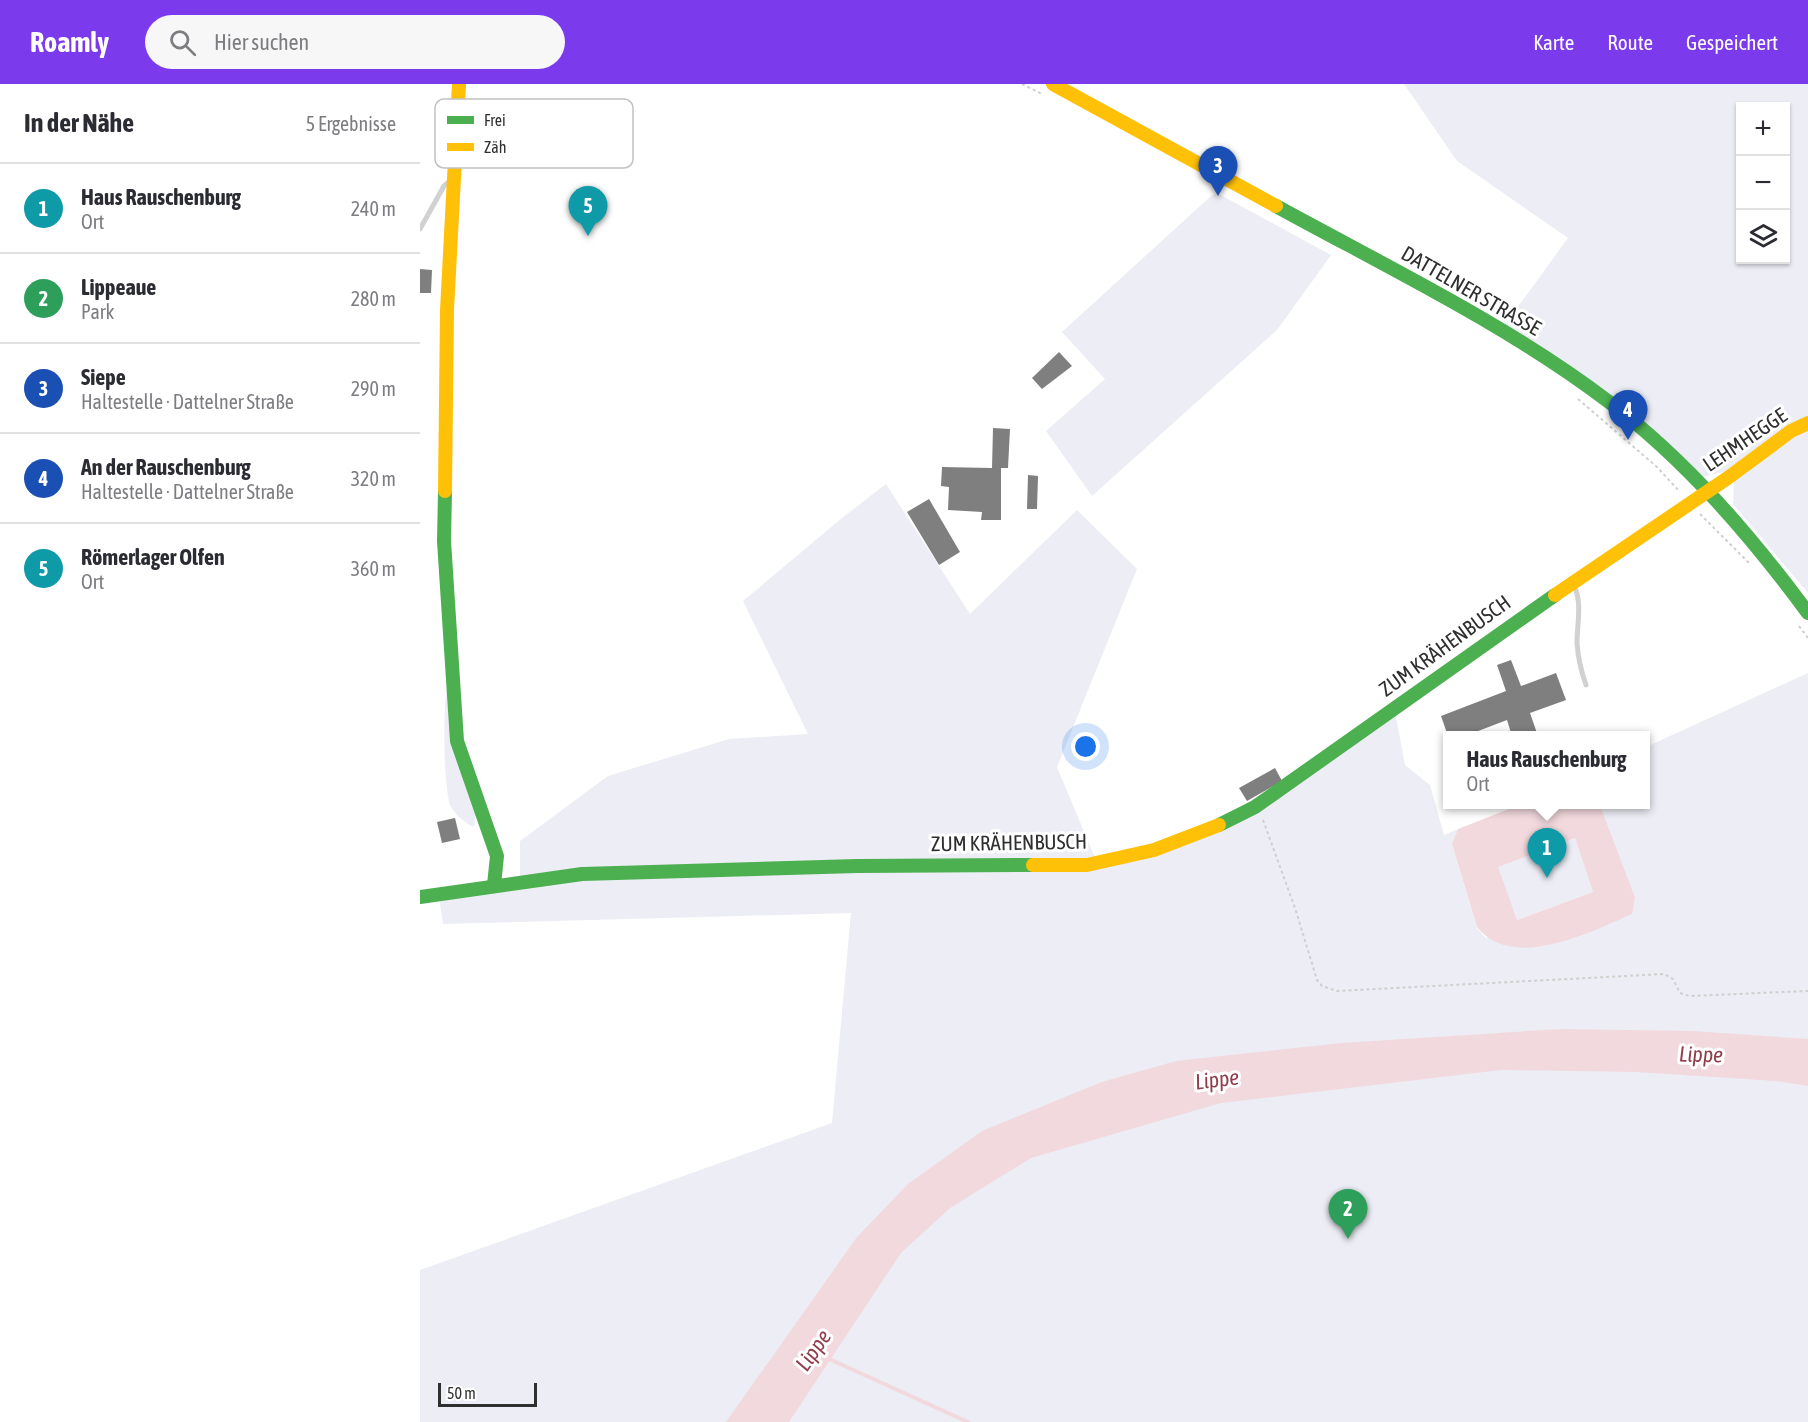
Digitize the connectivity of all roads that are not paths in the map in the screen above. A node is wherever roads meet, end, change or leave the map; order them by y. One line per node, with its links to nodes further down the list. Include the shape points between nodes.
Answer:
1 (459, 84): 3 (street)
2 (1053, 84): 8 (street, DATTELNER STRASSE, via 1470,312 1570,374 1646,434)
3 (458, 99)
4 (455, 168): 5 (street)
5 (454, 178): 6 (lane, via 444,186); 12 (street, via 447,310 445,553 457,741 496,856)
6 (420, 229)
7 (1808, 423): 8 (street, LEHMHEGGE)
8 (1706, 492): 9 (street, ZUM KRÄHENBUSCH); 10 (street, DATTELNER STRASSE, via 1757,547)
9 (1573, 582): 11 (lane, via 1580,596 1578,654); 12 (street, ZUM KRÄHENBUSCH, via 1255,807 1154,850 1087,865 594,873)
10 (1808, 613)
11 (1586, 685)
12 (494, 885): 13 (street, ZUM KRÄHENBUSCH)
13 (420, 897)

